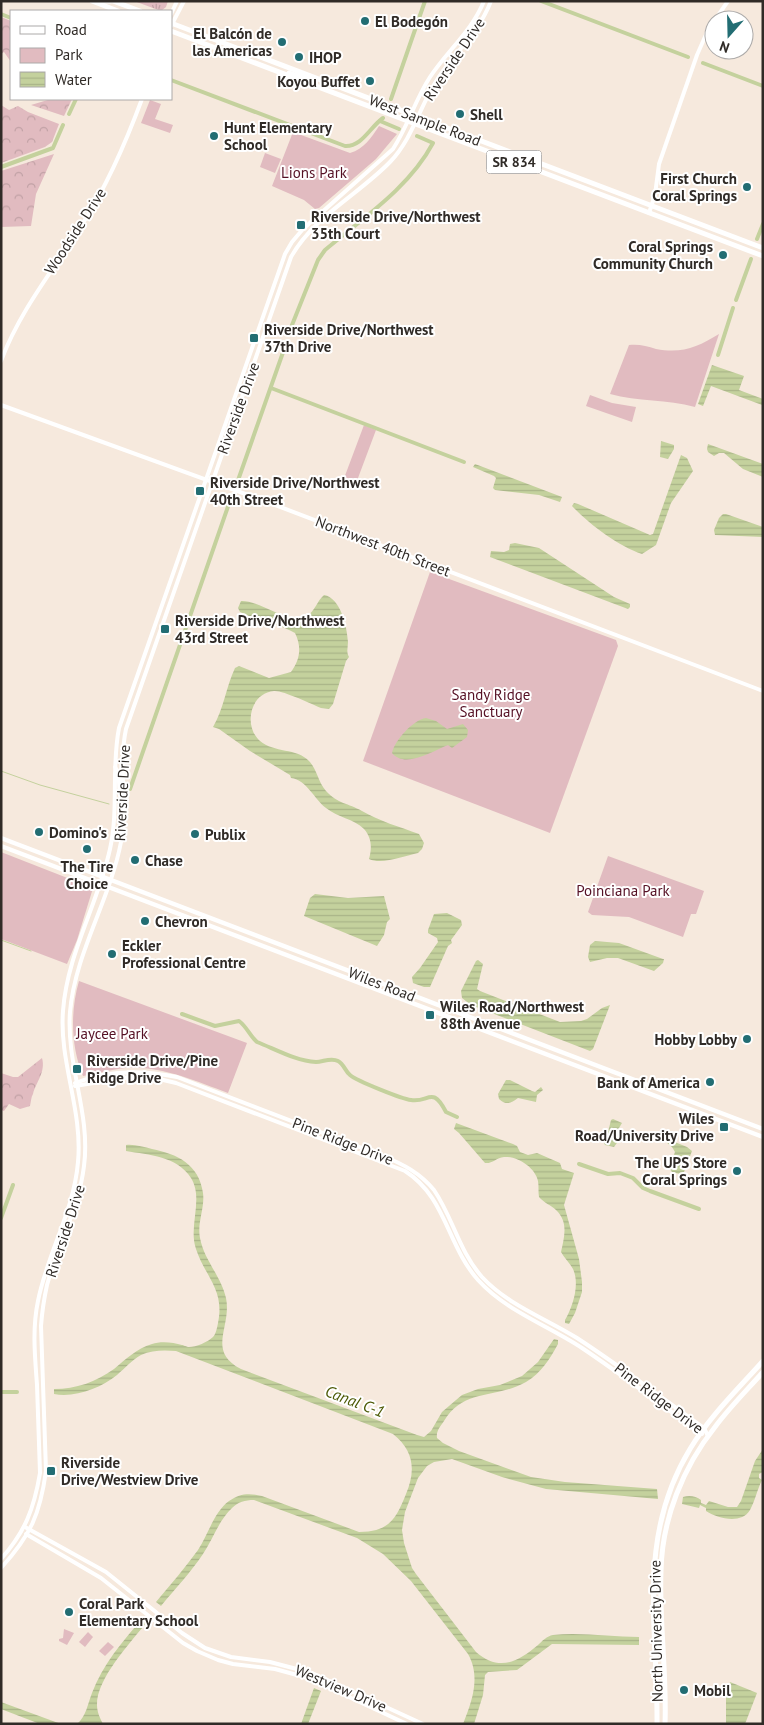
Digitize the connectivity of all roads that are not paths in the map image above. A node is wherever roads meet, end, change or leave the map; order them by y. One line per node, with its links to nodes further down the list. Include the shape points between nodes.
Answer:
1 (92, 1): 8 (main road)
2 (104, 1): 3 (main road)
3 (112, 1): 9 (main road)
4 (184, 1): 10 (street)
5 (484, 1): 17 (street, Riverside Drive, via 466,33 429,78)
6 (491, 1): 18 (street, Riverside Drive, via 475,32 436,81)
7 (728, 1): 21 (street, via 708,30 697,55 659,164)
8 (115, 10)
9 (137, 10)
10 (172, 24): 13 (main road, West Sample Road / SR 834)
11 (172, 31): 12 (main road, West Sample Road / SR 834)
12 (274, 71): 13 (main road, via 281,70 304,78); 14 (main road, West Sample Road / SR 834)
13 (310, 76): 15 (main road, West Sample Road / SR 834)
14 (305, 83): 15 (main road, via 312,80); 19 (main road, West Sample Road / SR 834)
15 (333, 85): 17 (main road, West Sample Road / SR 834)
16 (142, 100): 25 (street, Woodside Drive, via 100,196 26,308)
17 (410, 114): 18 (main road, West Sample Road / SR 834); 19 (street, Riverside Drive)
18 (417, 117): 20 (street, Riverside Drive); 21 (main road, West Sample Road / SR 834)
19 (408, 121): 20 (main road, West Sample Road / SR 834); 27 (street, Riverside Drive, via 389,153 303,229 285,254)
20 (415, 124): 22 (main road, West Sample Road / SR 834); 28 (street, Riverside Drive, via 390,162 298,245)
21 (652, 206): 22 (street); 23 (main road, West Sample Road / SR 834)
22 (649, 213): 24 (main road, West Sample Road / SR 834)
23 (763, 248)
24 (763, 256)
25 (1, 361)
26 (1, 405): 27 (street, Northwest 40th Street)
27 (206, 480): 28 (street, Northwest 40th Street); 30 (street, Riverside Drive, via 119,728)
28 (212, 482): 29 (street, Northwest 40th Street); 31 (street, Riverside Drive, via 126,729 122,759)
29 (763, 691)
30 (115, 767): 31 (street); 34 (street, Riverside Drive, via 114,829)
31 (123, 800): 35 (street, Riverside Drive, via 121,842)
32 (1, 838): 34 (main road, Wiles Road)
33 (1, 846): 36 (main road, Wiles Road)
34 (102, 876): 35 (main road, Wiles Road); 36 (street, Riverside Drive)
35 (110, 880): 37 (street, Riverside Drive); 40 (main road, Wiles Road)
36 (99, 884): 37 (main road, Wiles Road); 39 (street, Riverside Drive, via 65,988 62,1032)
37 (107, 887): 38 (street, Riverside Drive, via 80,963 72,998 70,1050); 41 (main road, Wiles Road)
38 (77, 1084): 39 (street, Pine Ridge Drive); 44 (street, Pine Ridge Drive, via 126,1072 177,1077 408,1167 434,1190 470,1261 495,1290 584,1343); 47 (street, Riverside Drive, via 85,1128 85,1166 77,1201 43,1304 46,1471)
39 (71, 1086): 46 (street, Riverside Drive, via 79,1127 78,1163 72,1196 42,1281 38,1302 34,1332 40,1473 37,1494)
40 (763, 1129)
41 (763, 1137)
42 (763, 1361): 44 (main road, North University Drive)
43 (763, 1372): 45 (main road, North University Drive)
44 (702, 1431): 45 (street, Pine Ridge Drive); 52 (main road, North University Drive, via 672,1485 657,1537 653,1572)
45 (708, 1436): 53 (main road, North University Drive, via 678,1489 665,1537 661,1570)
46 (25, 1527): 47 (street, Westview Drive); 48 (street, Riverside Drive)
47 (31, 1530): 49 (street, Riverside Drive); 55 (street, Westview Drive, via 106,1572 205,1648 231,1657 279,1663 312,1672)
48 (22, 1532): 49 (street, Westview Drive); 50 (street, Riverside Drive)
49 (28, 1535): 51 (street, Riverside Drive); 54 (street, Westview Drive, via 87,1568 183,1643 203,1654 233,1664 275,1669 308,1678)
50 (1, 1559)
51 (1, 1568)
52 (657, 1662): 53 (main road); 56 (main road, North University Drive)
53 (664, 1671): 57 (main road, North University Drive)
54 (407, 1724)
55 (424, 1724)
56 (657, 1724)
57 (665, 1724)

